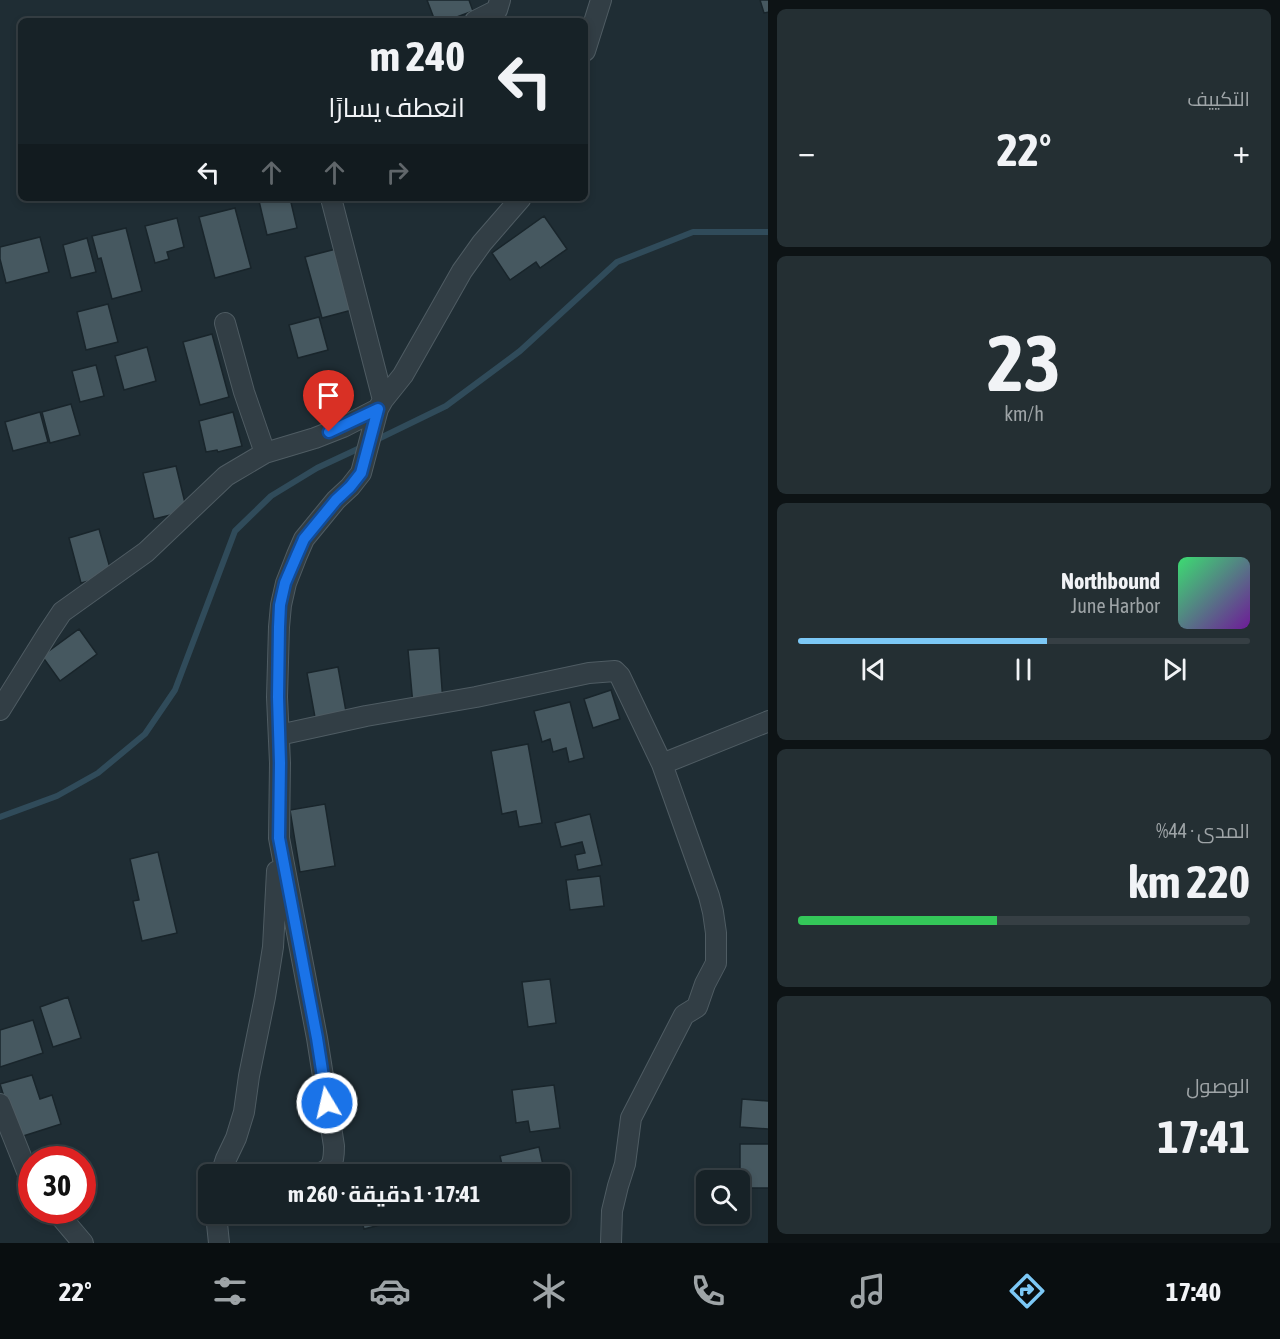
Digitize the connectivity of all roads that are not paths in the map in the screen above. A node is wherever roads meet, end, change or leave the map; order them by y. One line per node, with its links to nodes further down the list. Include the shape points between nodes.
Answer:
1 (601, 0): 4 (street)
2 (500, 10): 3 (street)
3 (482, 18)
4 (588, 41)
5 (332, 201): 8 (street)
6 (519, 201): 8 (street, via 462,271 403,375)
7 (225, 323): 9 (street)
8 (380, 405): 9 (street, via 343,427); 12 (street, via 361,473 304,539 285,583 279,627)
9 (265, 453): 10 (street, via 226,476 146,552 62,612)
10 (0, 710)
11 (768, 721): 13 (street)
12 (279, 735): 13 (street, via 615,671); 14 (street)
13 (662, 764): 23 (street, via 709,896 716,933 716,963 697,1007 684,1015 631,1118 625,1164 612,1211)
14 (279, 838): 17 (street, via 273,947 265,997 244,1112); 18 (street, via 317,1038 334,1146)
15 (0, 1104): 16 (street)
16 (18, 1149)
17 (224, 1164)
18 (332, 1164)
19 (67, 1224): 21 (street)
20 (217, 1224): 22 (street)
21 (83, 1243)
22 (219, 1243)
23 (611, 1243)

